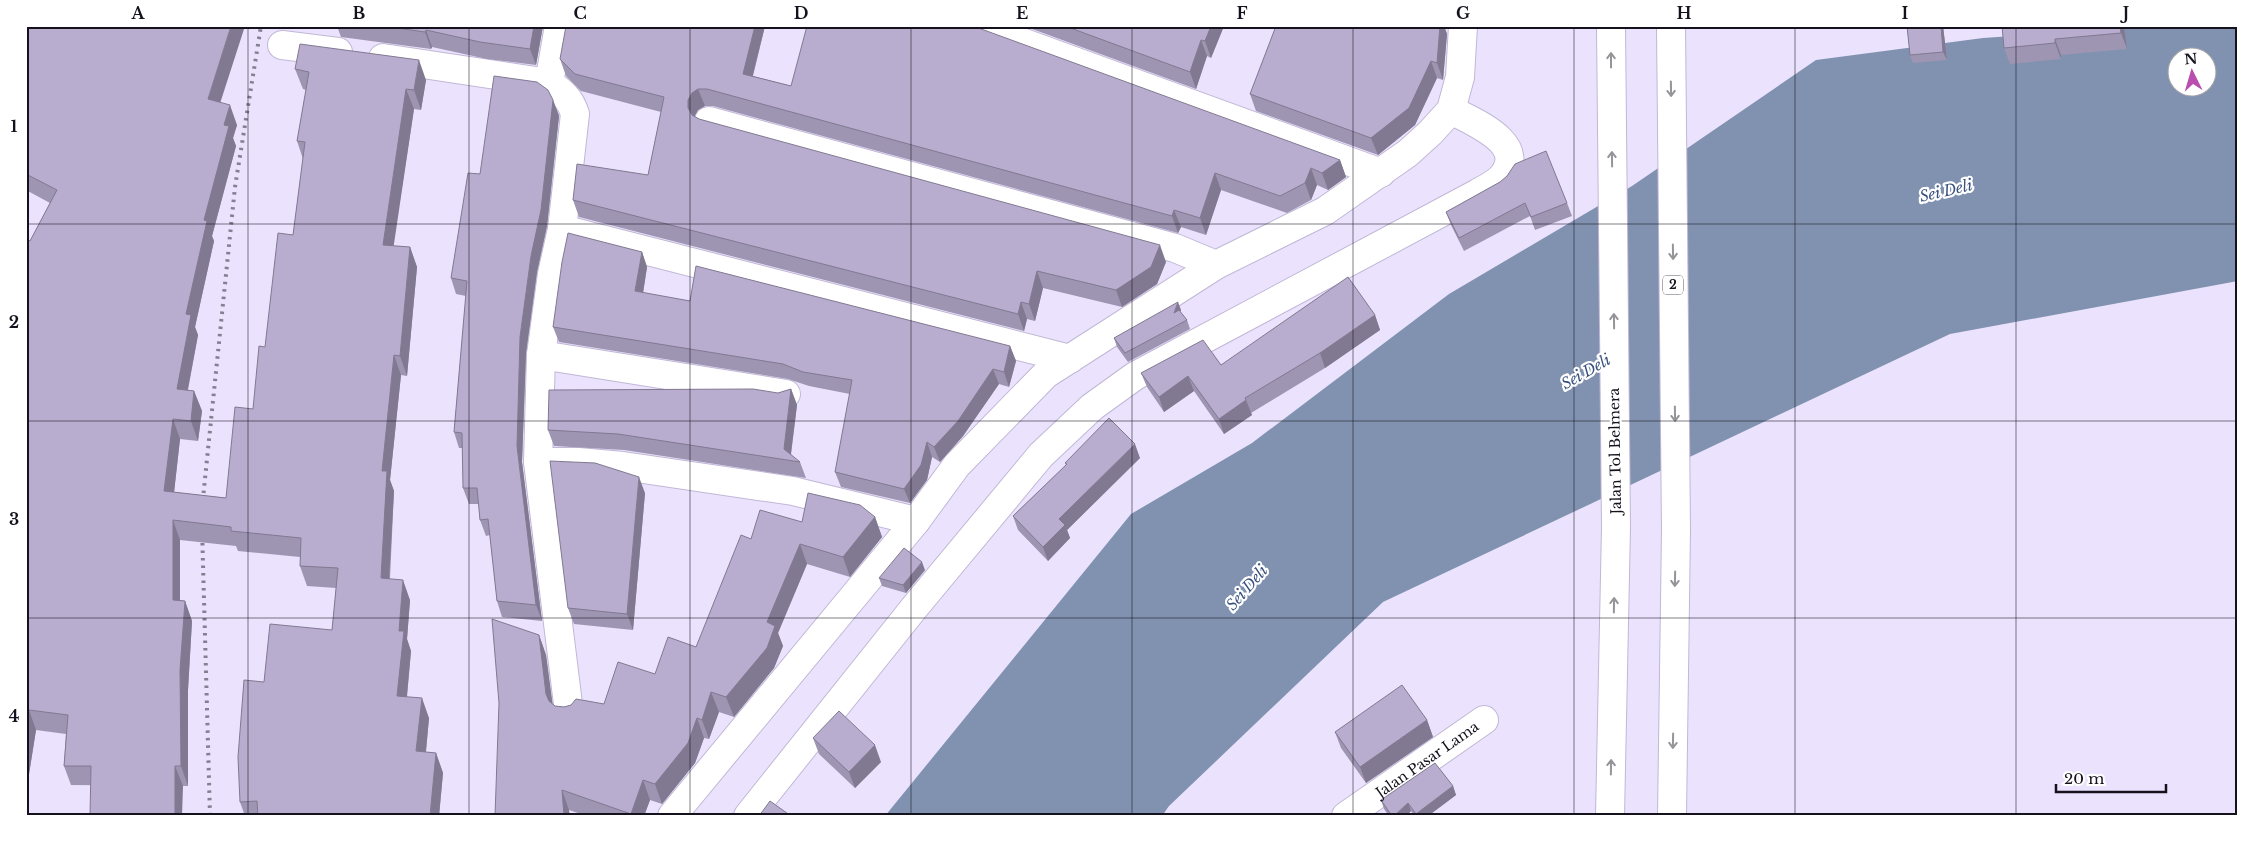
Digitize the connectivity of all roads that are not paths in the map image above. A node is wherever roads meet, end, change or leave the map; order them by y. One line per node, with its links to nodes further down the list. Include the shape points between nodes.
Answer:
1 (560, 26): 7 (main road)
2 (978, 26): 10 (main road)
3 (1463, 26): 8 (main road, via 1460,77)
4 (1612, 26): 23 (main road, Jalan Tol Belmera, one-way to 4, via 1616,527)
5 (1671, 33): 24 (main road, 2, one-way to 24, via 1676,530)
6 (282, 44): 7 (main road)
7 (549, 83): 11 (main road, via 562,91 574,114)
8 (1451, 110): 10 (main road, via 1430,133); 21 (main road, via 1503,141 1508,166 1500,178 1469,198 1135,376 1092,407 1041,455)
9 (709, 121): 12 (main road, via 1175,248)
10 (1380, 173): 12 (main road, via 1326,211)
11 (562, 229): 13 (main road); 14 (main road)
12 (1216, 265): 14 (main road)
13 (541, 355): 15 (main road); 16 (main road)
14 (1070, 359): 17 (main road, via 1046,374 957,465)
15 (786, 394)
16 (538, 462): 17 (main road, via 622,466 792,491); 18 (main road)
17 (916, 521): 20 (main road)
18 (569, 712)
19 (1484, 720): 22 (main road, Jalan Pasar Lama)
20 (672, 816)
21 (748, 816)
22 (1346, 816)
23 (1610, 816)
24 (1672, 816)

